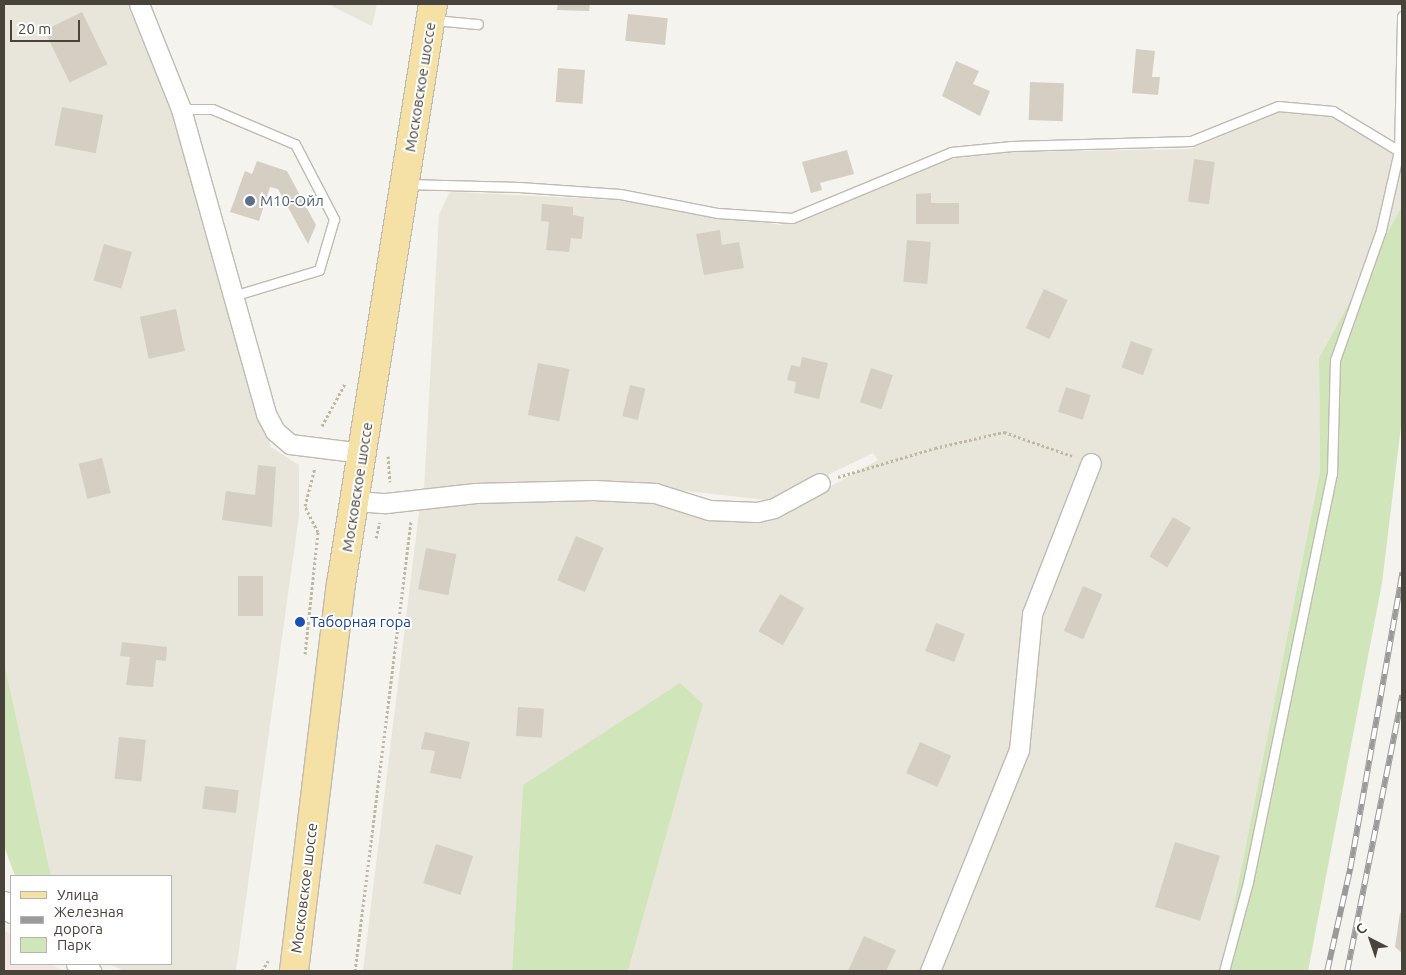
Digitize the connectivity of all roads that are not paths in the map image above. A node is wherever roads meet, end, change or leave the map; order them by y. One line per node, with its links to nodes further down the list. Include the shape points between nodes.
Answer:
1 (139, 4): 5 (street)
2 (432, 12): 4 (lane); 7 (main road, Московское шоссе)
3 (1402, 16): 6 (lane)
4 (478, 24)
5 (181, 109): 8 (street); 8 (lane, via 212,109 295,144 334,219 319,270)
6 (1399, 151): 7 (lane, via 1332,110 1278,106 1191,141 1012,146 951,152 792,218 718,213 620,194 519,186); 17 (lane, via 1381,230 1334,360 1332,474 1248,882)
7 (405, 184): 9 (main road, Московское шоссе)
8 (233, 296): 9 (street, via 266,414 274,431 290,444)
9 (362, 453): 12 (main road, Московское шоссе)
10 (1091, 463): 16 (street, via 1032,614 1019,750)
11 (820, 483): 12 (street, via 774,508 757,512 709,510 655,493 593,490 386,503)
12 (355, 501): 15 (main road, Московское шоссе, via 324,712)
13 (78, 965): 14 (street)
14 (91, 971)
15 (294, 971)
16 (930, 971)
17 (1224, 971)

